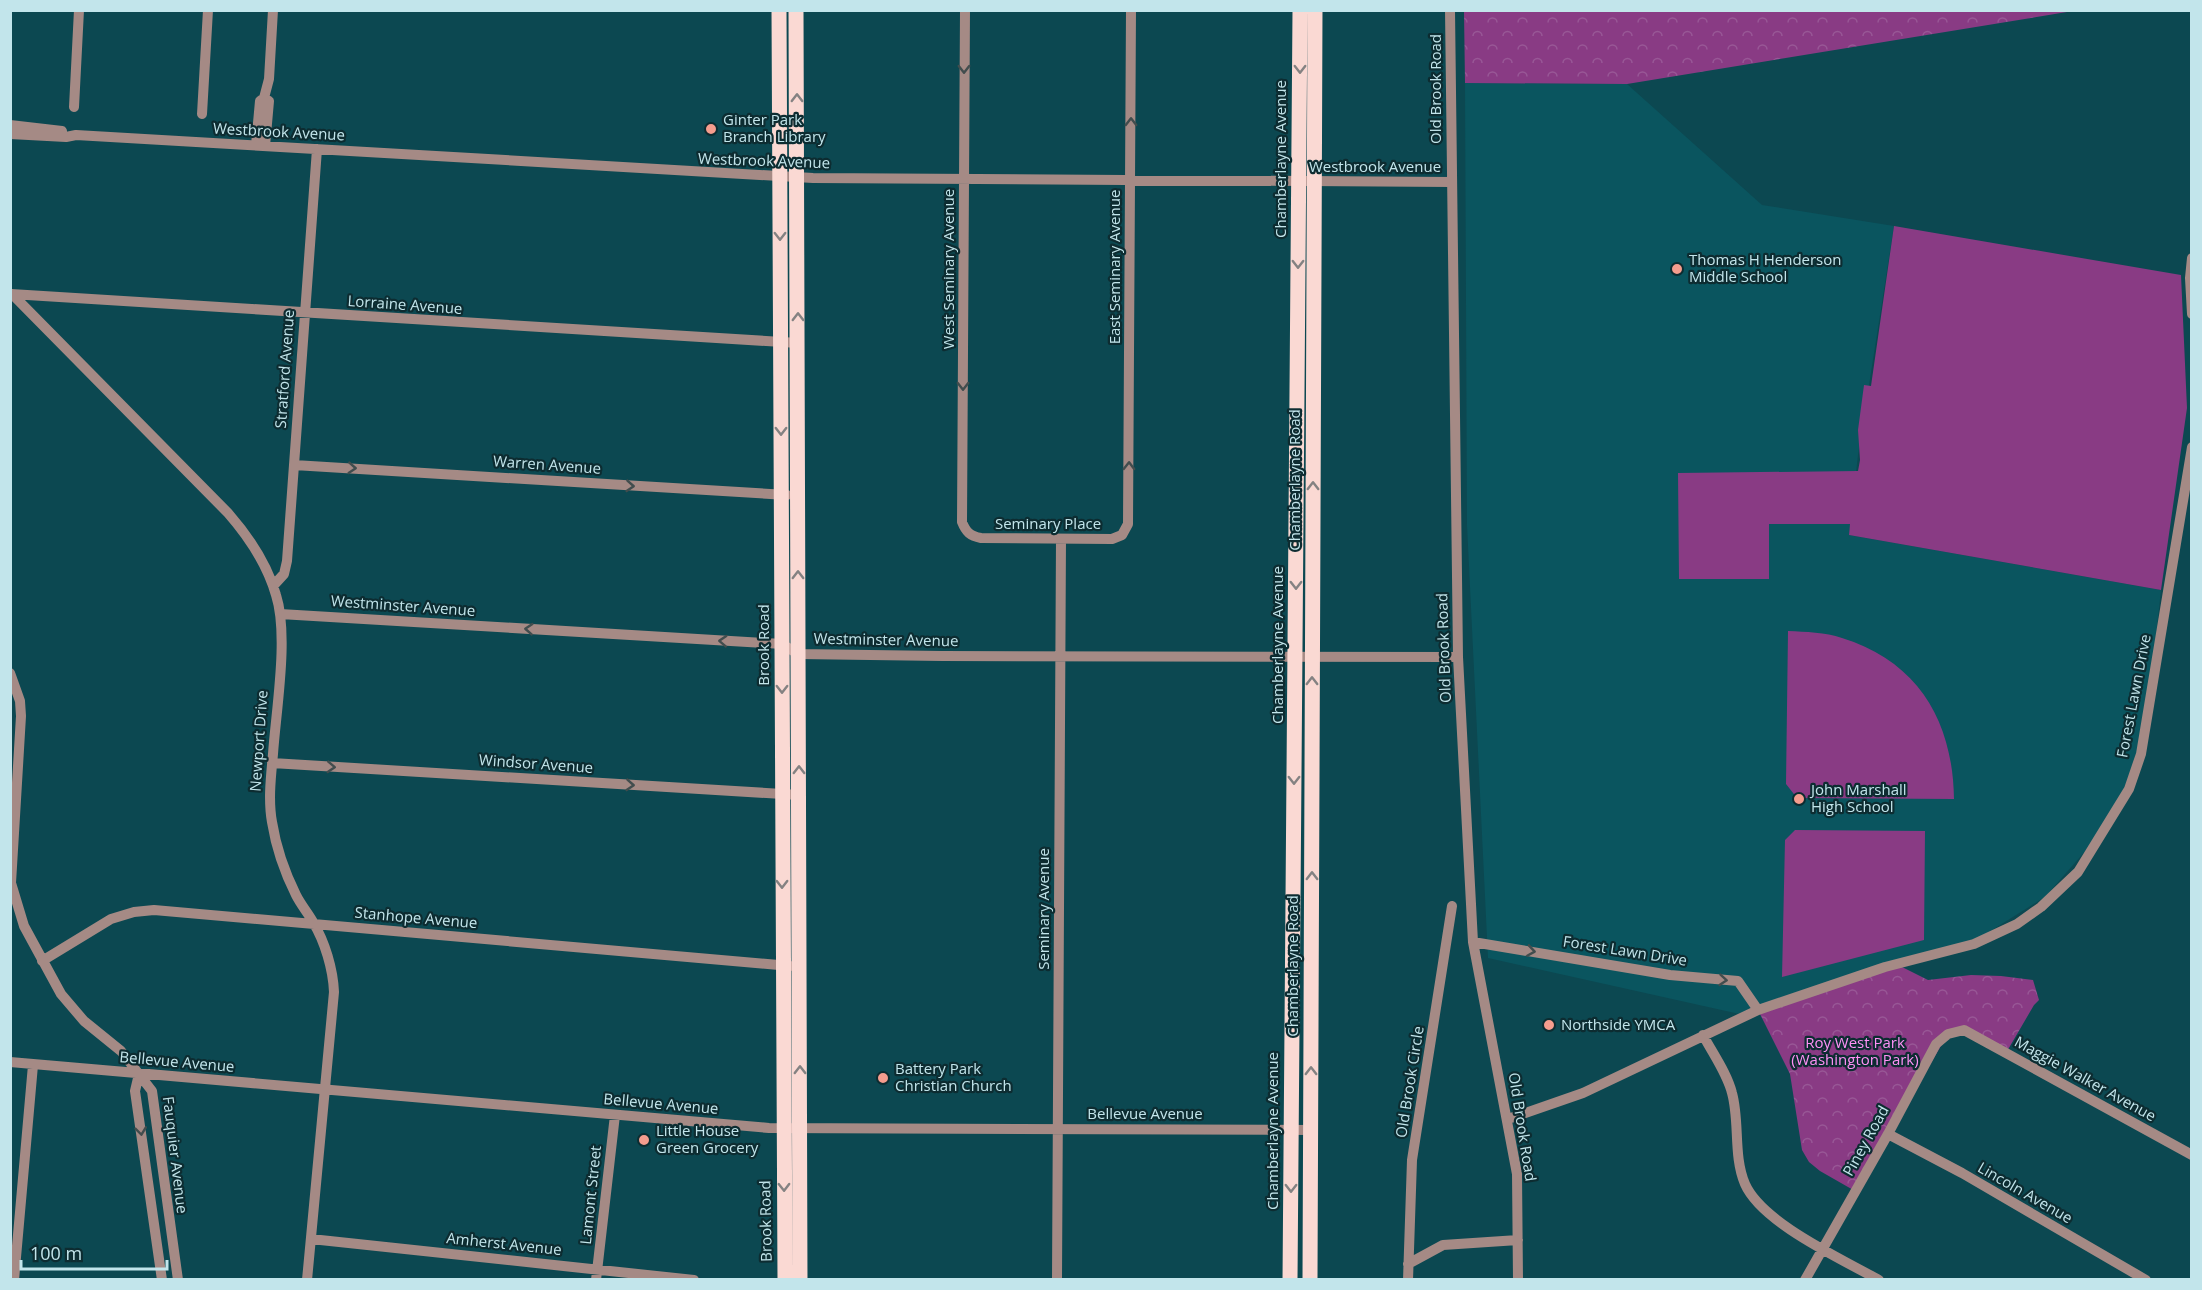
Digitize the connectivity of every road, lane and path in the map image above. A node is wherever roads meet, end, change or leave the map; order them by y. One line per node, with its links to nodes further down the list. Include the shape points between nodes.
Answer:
1 (80, 10): 11 (street)
2 (208, 10): 12 (street, Westbrook Avenue)
3 (273, 10): 16 (street, via 269,79 259,106)
4 (779, 10): 18 (main road, Brook Road)
5 (796, 10): 19 (main road, one-way to 5)
6 (964, 10): 20 (street, West Seminary Avenue, one-way to 20)
7 (1131, 10): 21 (street, East Seminary Avenue, one-way to 7)
8 (1300, 10): 22 (main road, Chamberlayne Avenue, one-way to 22)
9 (1315, 10): 22 (main road, Chamberlayne Road)
10 (1450, 10): 23 (street, Old Brook Road)
11 (74, 107)
12 (202, 114)
13 (10, 125): 15 (street, Westbrook Avenue)
14 (10, 134): 15 (street, Westbrook Avenue)
15 (76, 135): 16 (street, Westbrook Avenue)
16 (261, 146): 17 (street, Westbrook Avenue)
17 (317, 149): 18 (street, Westbrook Avenue); 26 (street, Stratford Avenue)
18 (779, 177): 19 (street, Westbrook Avenue); 28 (main road, Brook Road, one-way to 28)
19 (797, 178): 20 (street, Westbrook Avenue); 29 (main road, one-way to 19)
20 (964, 180): 21 (street, Westbrook Avenue); 35 (street, West Seminary Avenue, one-way to 35)
21 (1131, 181): 22 (street, Westbrook Avenue); 34 (street, East Seminary Avenue, one-way to 21)
22 (1306, 181): 23 (street, Westbrook Avenue); 42 (main road, Chamberlayne Avenue, one-way to 42); 43 (main road, Chamberlayne Road, one-way to 22)
23 (1451, 182): 44 (street, Old Brook Road)
24 (2192, 258): 27 (street)
25 (11, 294): 26 (street, Lorraine Avenue); 37 (street, Newport Drive, via 228,513 254,546)
26 (304, 314): 28 (street, Lorraine Avenue); 31 (street, Stratford Avenue)
27 (2192, 314)
28 (781, 343): 29 (street, Lorraine Avenue); 32 (main road, Brook Road, one-way to 32)
29 (798, 343): 33 (main road)
30 (2192, 447): 55 (street, Forest Lawn Drive, via 2140,754 2130,789 2078,872 2017,924 1974,944 1885,967)
31 (294, 465): 32 (street, Warren Avenue, one-way to 32); 37 (street, Stratford Avenue, via 286,567)
32 (781, 495): 33 (street, Warren Avenue); 39 (main road, Brook Road)
33 (798, 496): 40 (main road, one-way to 33)
34 (1128, 524): 36 (street, Seminary Place, via 1122,535 1112,539)
35 (964, 528): 36 (street, Seminary Place, via 981,538)
36 (1061, 539): 41 (street, Seminary Avenue)
37 (273, 586): 38 (street, Newport Drive)
38 (280, 614): 39 (street, Westminster Avenue, one-way to 38); 46 (street, Newport Drive, via 281,654)
39 (782, 644): 40 (street, Westminster Avenue); 47 (main road, Brook Road, one-way to 47)
40 (798, 654): 41 (street, Westminster Avenue); 48 (main road, one-way to 40)
41 (1060, 655): 42 (street, Westminster Avenue); 66 (street, Seminary Avenue)
42 (1295, 657): 43 (street, Westminster Avenue); 67 (main road, Chamberlayne Avenue, one-way to 67)
43 (1312, 657): 44 (street, Westminster Avenue); 68 (main road, Chamberlayne Road, one-way to 43)
44 (1458, 657): 51 (street, Old Brook Road)
45 (10, 673): 52 (street, Fauquier Avenue, via 21,716 11,883 24,926)
46 (272, 763): 47 (street, Windsor Avenue, one-way to 47); 50 (street, Newport Drive, via 272,825 287,874)
47 (782, 794): 48 (street, Windsor Avenue); 53 (main road, Brook Road, one-way to 53)
48 (799, 795): 54 (main road)
49 (1452, 906): 74 (street, Old Brook Circle, via 1412,1160)
50 (314, 924): 52 (street, Stanhope Avenue, via 154,910 134,912 111,919); 53 (street, Stanhope Avenue); 61 (street, Newport Drive, via 334,992)
51 (1473, 942): 55 (street, Forest Lawn Drive, one-way to 55, via 1670,975 1738,981); 63 (street, Old Brook Road)
52 (42, 961): 60 (street, Fauquier Avenue, via 74,1011 121,1051)
53 (783, 966): 54 (street, Stanhope Avenue); 64 (main road, Brook Road)
54 (799, 967): 65 (main road, one-way to 54)
55 (1758, 1010): 57 (street, Forest Lawn Drive)
56 (1964, 1030): 69 (street, Piney Road, via 1948,1034 1936,1044); 70 (street, Maggie Walker Avenue)
57 (1703, 1035): 63 (street, Forest Lawn Drive, via 1583,1093); 73 (street, via 1732,1094 1745,1185 1762,1208)
58 (10, 1062): 59 (street, Bellevue Avenue)
59 (33, 1065): 60 (street, Bellevue Avenue); 76 (street)
60 (140, 1074): 61 (street, Bellevue Avenue); 77 (street, Fauquier Avenue, one-way to 77, via 135,1091); 78 (street, Fauquier Avenue, via 152,1091)
61 (326, 1090): 62 (street, Bellevue Avenue); 71 (street, Newport Drive)
62 (615, 1114): 64 (street, Bellevue Avenue); 75 (street, Lamont Street)
63 (1508, 1119): 72 (street, Old Brook Road, via 1517,1174)
64 (783, 1128): 65 (street, Bellevue Avenue); 81 (main road, Brook Road, one-way to 81)
65 (800, 1128): 66 (street, Bellevue Avenue); 82 (main road)
66 (1058, 1128): 67 (street, Bellevue Avenue); 83 (street, Seminary Avenue)
67 (1291, 1130): 68 (street, Bellevue Avenue); 84 (main road, Chamberlayne Avenue, one-way to 84)
68 (1311, 1130): 85 (main road)
69 (1888, 1134): 73 (street, Piney Road); 90 (street, Lincoln Avenue)
70 (2192, 1155)
71 (311, 1239): 75 (street, Amherst Avenue); 79 (street, Newport Drive)
72 (1518, 1240): 74 (street, via 1443,1245); 87 (street, Old Brook Road)
73 (1823, 1248): 88 (street, Piney Road); 89 (street)
74 (1408, 1264): 86 (street, Old Brook Circle)
75 (597, 1274): 80 (street, Amherst Avenue)
76 (14, 1280)
77 (162, 1280)
78 (178, 1280)
79 (307, 1280)
80 (694, 1280)
81 (785, 1280)
82 (800, 1280)
83 (1057, 1280)
84 (1290, 1280)
85 (1310, 1280)
86 (1408, 1280)
87 (1518, 1280)
88 (1805, 1280)
89 (1879, 1280)
90 (2146, 1280)

